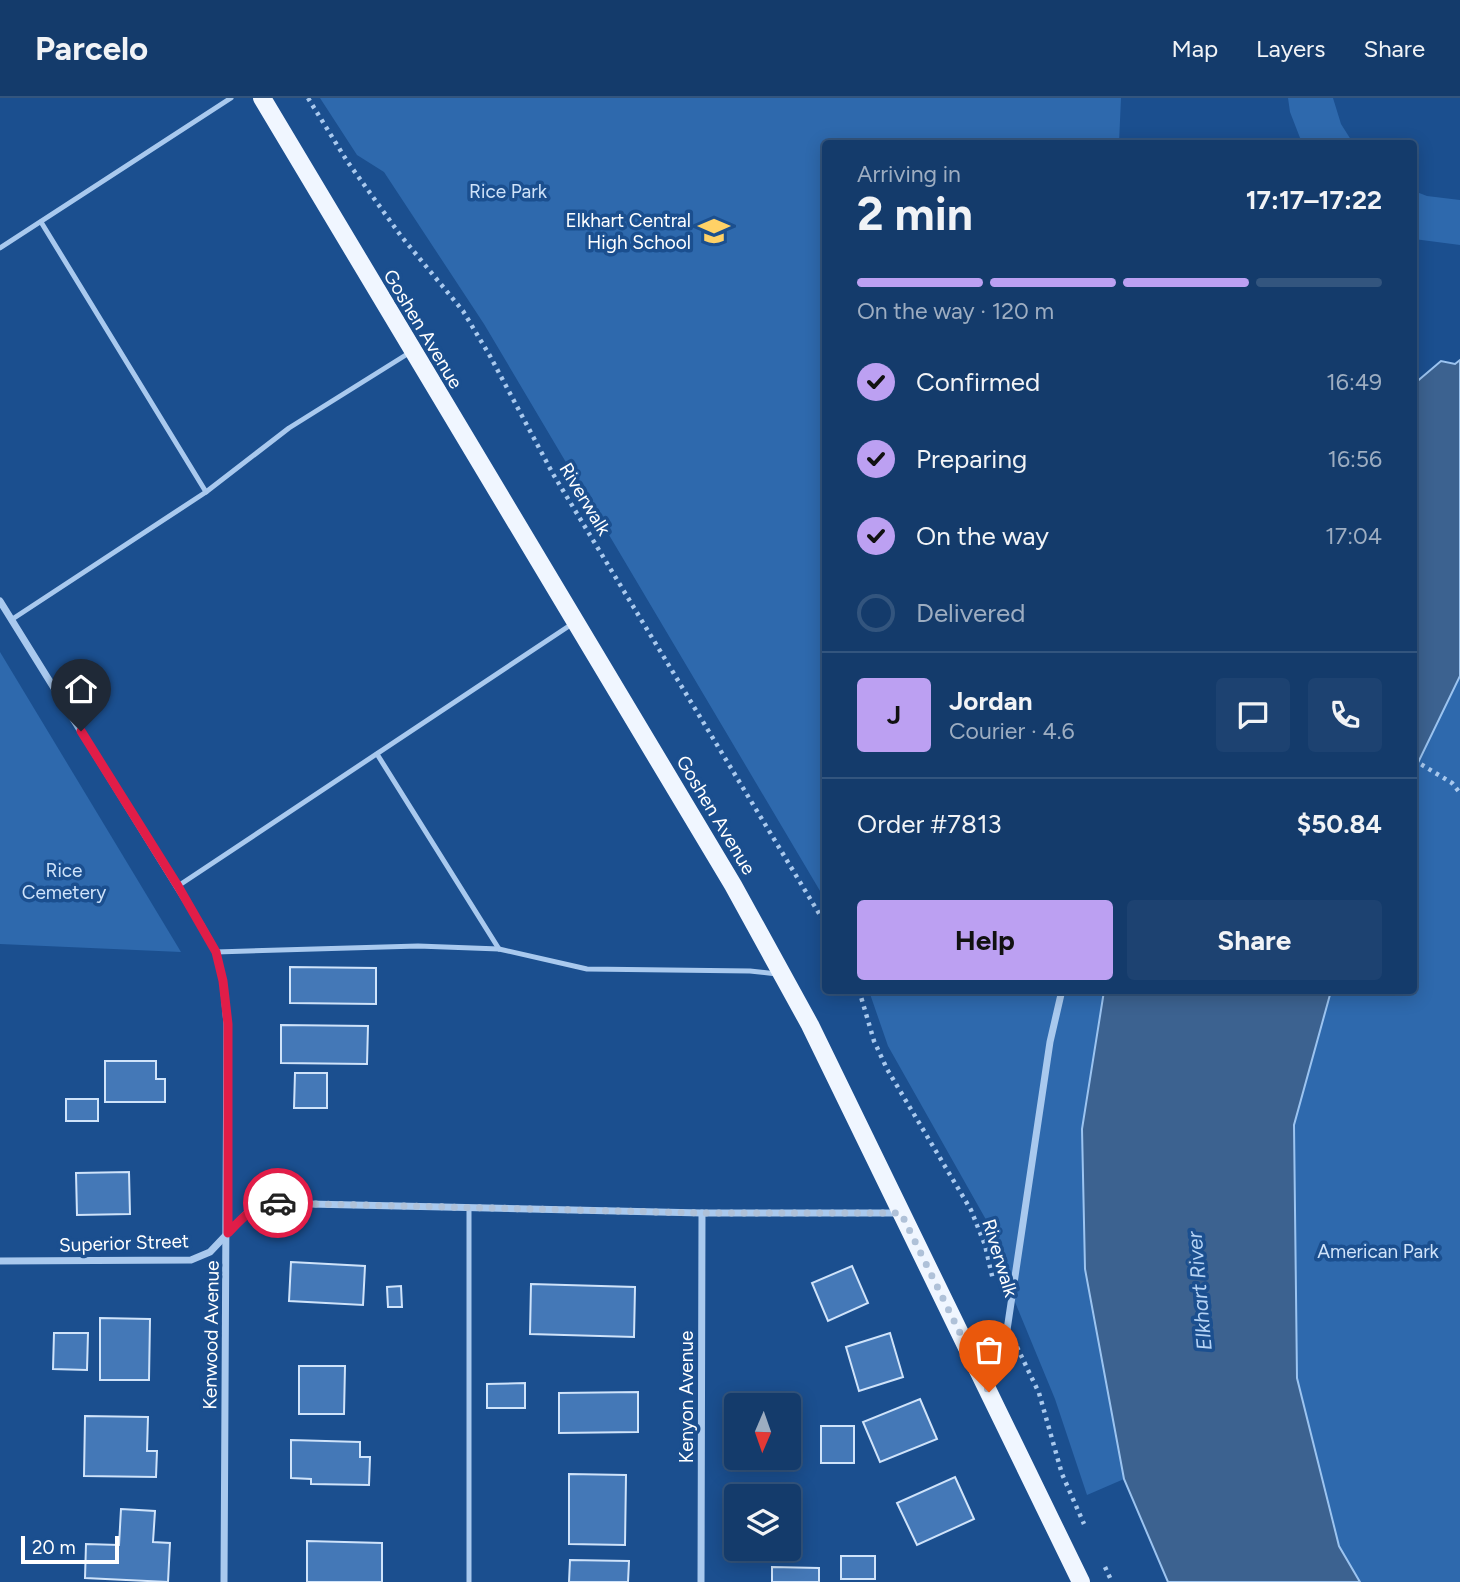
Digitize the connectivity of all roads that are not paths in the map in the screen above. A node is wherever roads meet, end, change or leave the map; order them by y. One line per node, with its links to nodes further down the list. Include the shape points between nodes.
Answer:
1 (231, 98): 3 (lane)
2 (262, 98): 5 (main road, Goshen Avenue)
3 (41, 222): 4 (lane); 6 (lane)
4 (0, 248)
5 (412, 352): 6 (lane, via 289,428); 9 (main road, Goshen Avenue)
6 (206, 492): 8 (lane)
7 (0, 601): 8 (street, Kenwood Avenue)
8 (11, 620): 11 (street, Kenwood Avenue)
9 (576, 622): 10 (lane); 14 (main road, Goshen Avenue)
10 (377, 754): 11 (lane); 12 (lane)
11 (178, 886): 13 (street, Kenwood Avenue)
12 (499, 949): 13 (lane, via 418,946); 14 (lane, via 587,969)
13 (216, 952): 19 (street, Kenwood Avenue, via 228,1024)
14 (782, 974): 18 (main road, Goshen Avenue)
15 (1061, 994): 21 (street, via 1049,1042 1007,1330)
16 (469, 1208): 17 (street, Superior Street); 19 (street, Superior Street, via 264,1203); 23 (lane)
17 (702, 1213): 18 (street, Superior Street); 24 (street, Kenyon Avenue)
18 (901, 1213): 21 (main road, Goshen Avenue)
19 (228, 1233): 20 (street, Superior Street, via 210,1252 191,1260); 22 (street, Kenwood Avenue)
20 (0, 1261)
21 (977, 1368): 25 (main road, Goshen Avenue)
22 (224, 1582)
23 (469, 1582)
24 (701, 1582)
25 (1081, 1582)

